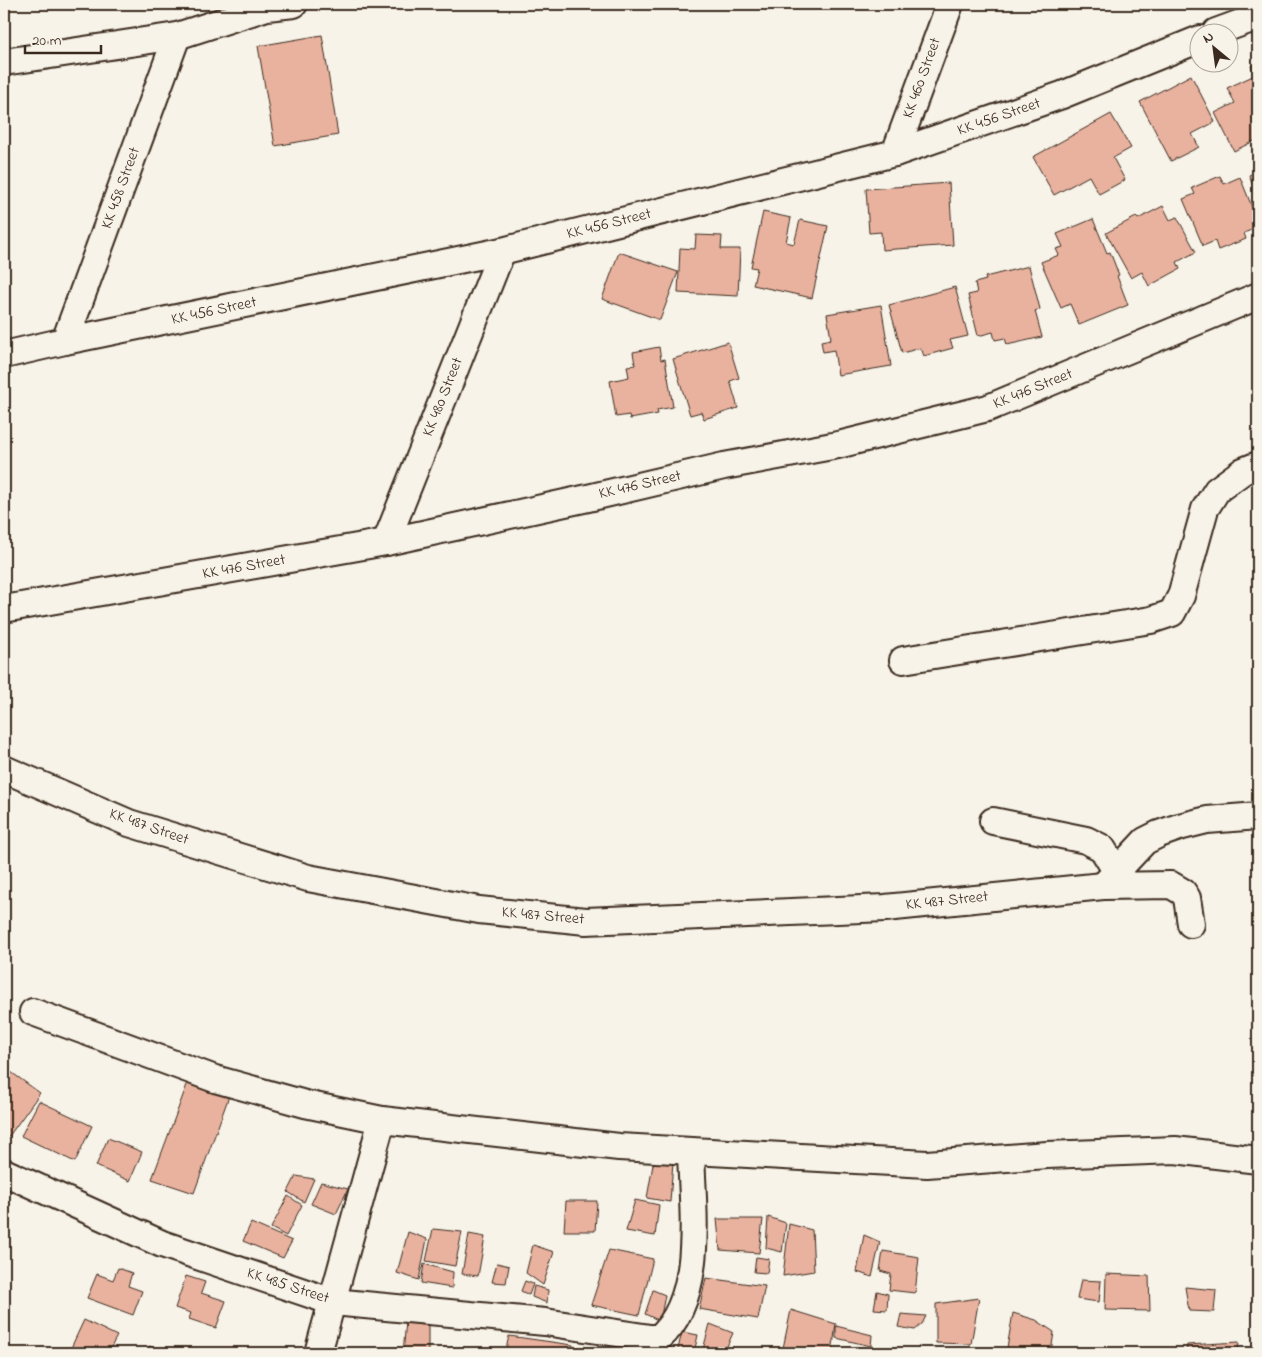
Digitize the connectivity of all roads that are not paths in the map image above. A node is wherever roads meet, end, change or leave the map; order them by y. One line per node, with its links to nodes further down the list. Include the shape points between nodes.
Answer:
1 (294, 4): 3 (street)
2 (950, 4): 9 (street, KK 460 Street)
3 (267, 6): 6 (street)
4 (1258, 19): 5 (street)
5 (1240, 23)
6 (177, 36): 8 (street); 12 (street, KK 458 Street)
7 (1190, 43): 9 (street, KK 456 Street, via 1062,95)
8 (4, 62)
9 (895, 153): 10 (street, KK 456 Street)
10 (502, 251): 12 (street, KK 456 Street); 15 (street, KK 480 Street)
11 (1258, 296): 15 (street, KK 476 Street, via 988,408 838,445 724,466)
12 (65, 341): 13 (street, KK 456 Street)
13 (4, 356)
14 (1258, 465): 17 (street, via 1217,490 1205,509 1181,596 1172,613 1151,620)
15 (386, 542): 16 (street, KK 476 Street)
16 (4, 609)
17 (903, 660)
18 (4, 769): 21 (street, KK 487 Street, via 129,823 308,878 480,910 596,920 885,908)
19 (1258, 816): 21 (street, via 1208,820 1159,834 1145,841)
20 (992, 821): 21 (street, via 1086,840 1102,848)
21 (1110, 879): 22 (street, KK 487 Street, via 1178,888 1188,898)
22 (1191, 924)
23 (34, 1012): 24 (street, via 215,1079 305,1104)
24 (382, 1120): 25 (street, via 619,1147); 28 (street)
25 (690, 1151): 26 (street, via 926,1164 1175,1150); 28 (street, KK 485 Street, via 694,1251 690,1279 672,1325 660,1338 545,1322)
26 (1258, 1160)
27 (4, 1172): 28 (street, KK 485 Street, via 162,1244)
28 (333, 1302): 29 (street)
29 (318, 1353)

